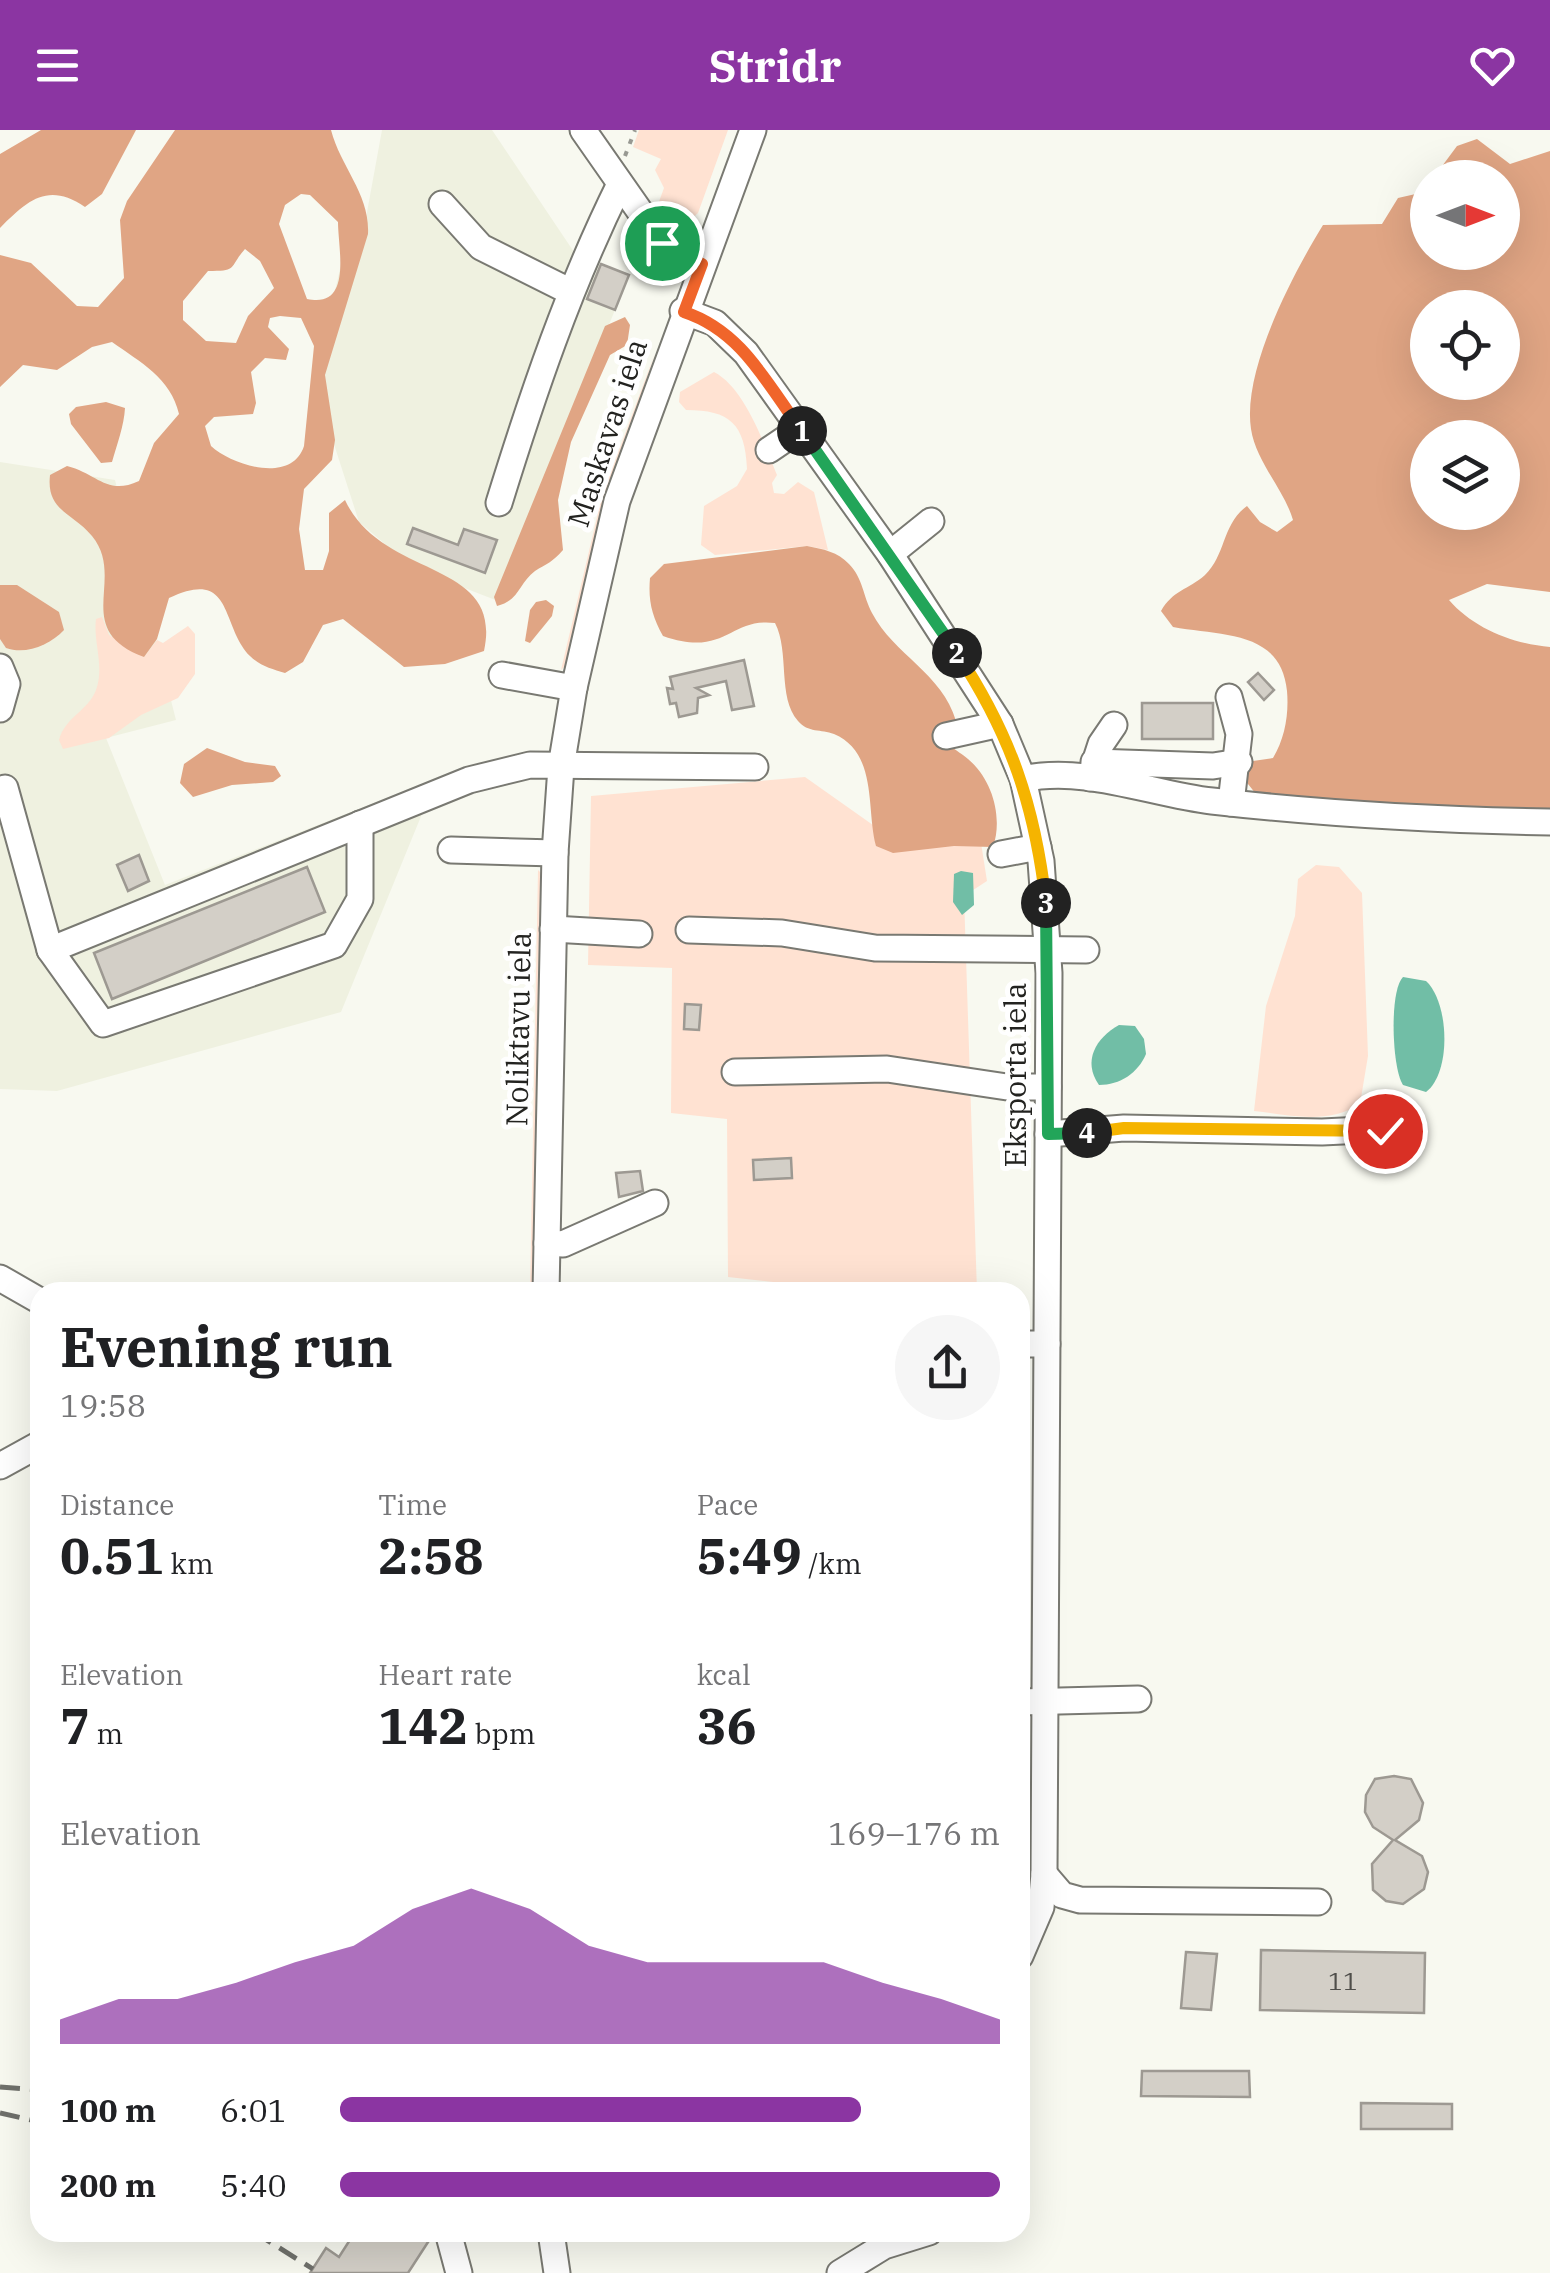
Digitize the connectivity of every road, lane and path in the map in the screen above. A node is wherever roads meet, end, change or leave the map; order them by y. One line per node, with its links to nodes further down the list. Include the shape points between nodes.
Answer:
1 (583, 130): 3 (street)
2 (753, 130): 5 (street, Maskavas iela)
3 (620, 184): 5 (street, via 662,243); 6 (street)
4 (442, 204): 6 (street, via 482,248)
5 (702, 264): 7 (street, Maskavas iela)
6 (571, 292): 10 (street)
7 (684, 312): 8 (street, Eksporta iela, via 731,335); 15 (street, Maskavas iela, via 617,501)
8 (800, 429): 9 (street); 12 (street, Eksporta iela)
9 (769, 450)
10 (499, 503)
11 (931, 521): 12 (street)
12 (890, 554): 18 (street, Eksporta iela)
13 (0, 666): 17 (street, via 7,684)
14 (502, 675): 15 (street)
15 (574, 688): 22 (street, Maskavas iela)
16 (1229, 697): 21 (street)
17 (0, 708)
18 (1000, 724): 20 (street); 25 (street, Eksporta iela)
19 (1114, 725): 24 (street)
20 (946, 736)
21 (1239, 762): 24 (street); 27 (street)
22 (561, 767): 23 (street); 29 (street, via 530,765 469,780); 32 (street, Noliktavu iela)
23 (755, 767)
24 (1092, 770): 25 (street); 27 (street, via 1159,794)
25 (1023, 779): 30 (street, Eksporta iela)
26 (5, 788): 37 (street)
27 (1231, 803): 28 (street, via 1354,818)
28 (1550, 822)
29 (360, 824): 37 (street); 37 (street, via 360,898 334,945 104,1024)
30 (1038, 847): 33 (street); 38 (street, Eksporta iela)
31 (451, 850): 32 (street)
32 (556, 853): 34 (street, Noliktavu iela)
33 (1001, 854)
34 (553, 929): 36 (street); 45 (street, Noliktavu iela)
35 (690, 930): 38 (street, via 876,948)
36 (639, 934)
37 (50, 950)
38 (1048, 950): 39 (street); 41 (street, Eksporta iela)
39 (1086, 950)
40 (735, 1072): 41 (street, via 887,1068)
41 (1048, 1087): 43 (street, Eksporta iela)
42 (1405, 1128): 43 (street)
43 (1048, 1134): 50 (street, Eksporta iela)
44 (654, 1203): 45 (street, via 563,1244)
45 (547, 1244): 47 (street, Noliktavu iela)
46 (0, 1278): 48 (street)
47 (546, 1282)
48 (30, 1294)
49 (1030, 1344): 50 (street)
50 (1047, 1344): 53 (street, Eksporta iela)
51 (30, 1450): 52 (street)
52 (0, 1466)
53 (1032, 1631): 55 (street, Eksporta iela)
54 (1138, 1698): 55 (street)
55 (1032, 1702): 56 (street, Eksporta iela)
56 (1044, 1874): 57 (street, via 1062,1895 1080,1900); 58 (street, Eksporta iela)
57 (1318, 1902)
58 (1030, 1933)
59 (450, 2242): 62 (street)
60 (552, 2242): 63 (street)
61 (897, 2242): 64 (street)
62 (458, 2273)
63 (556, 2273)
64 (840, 2273)

